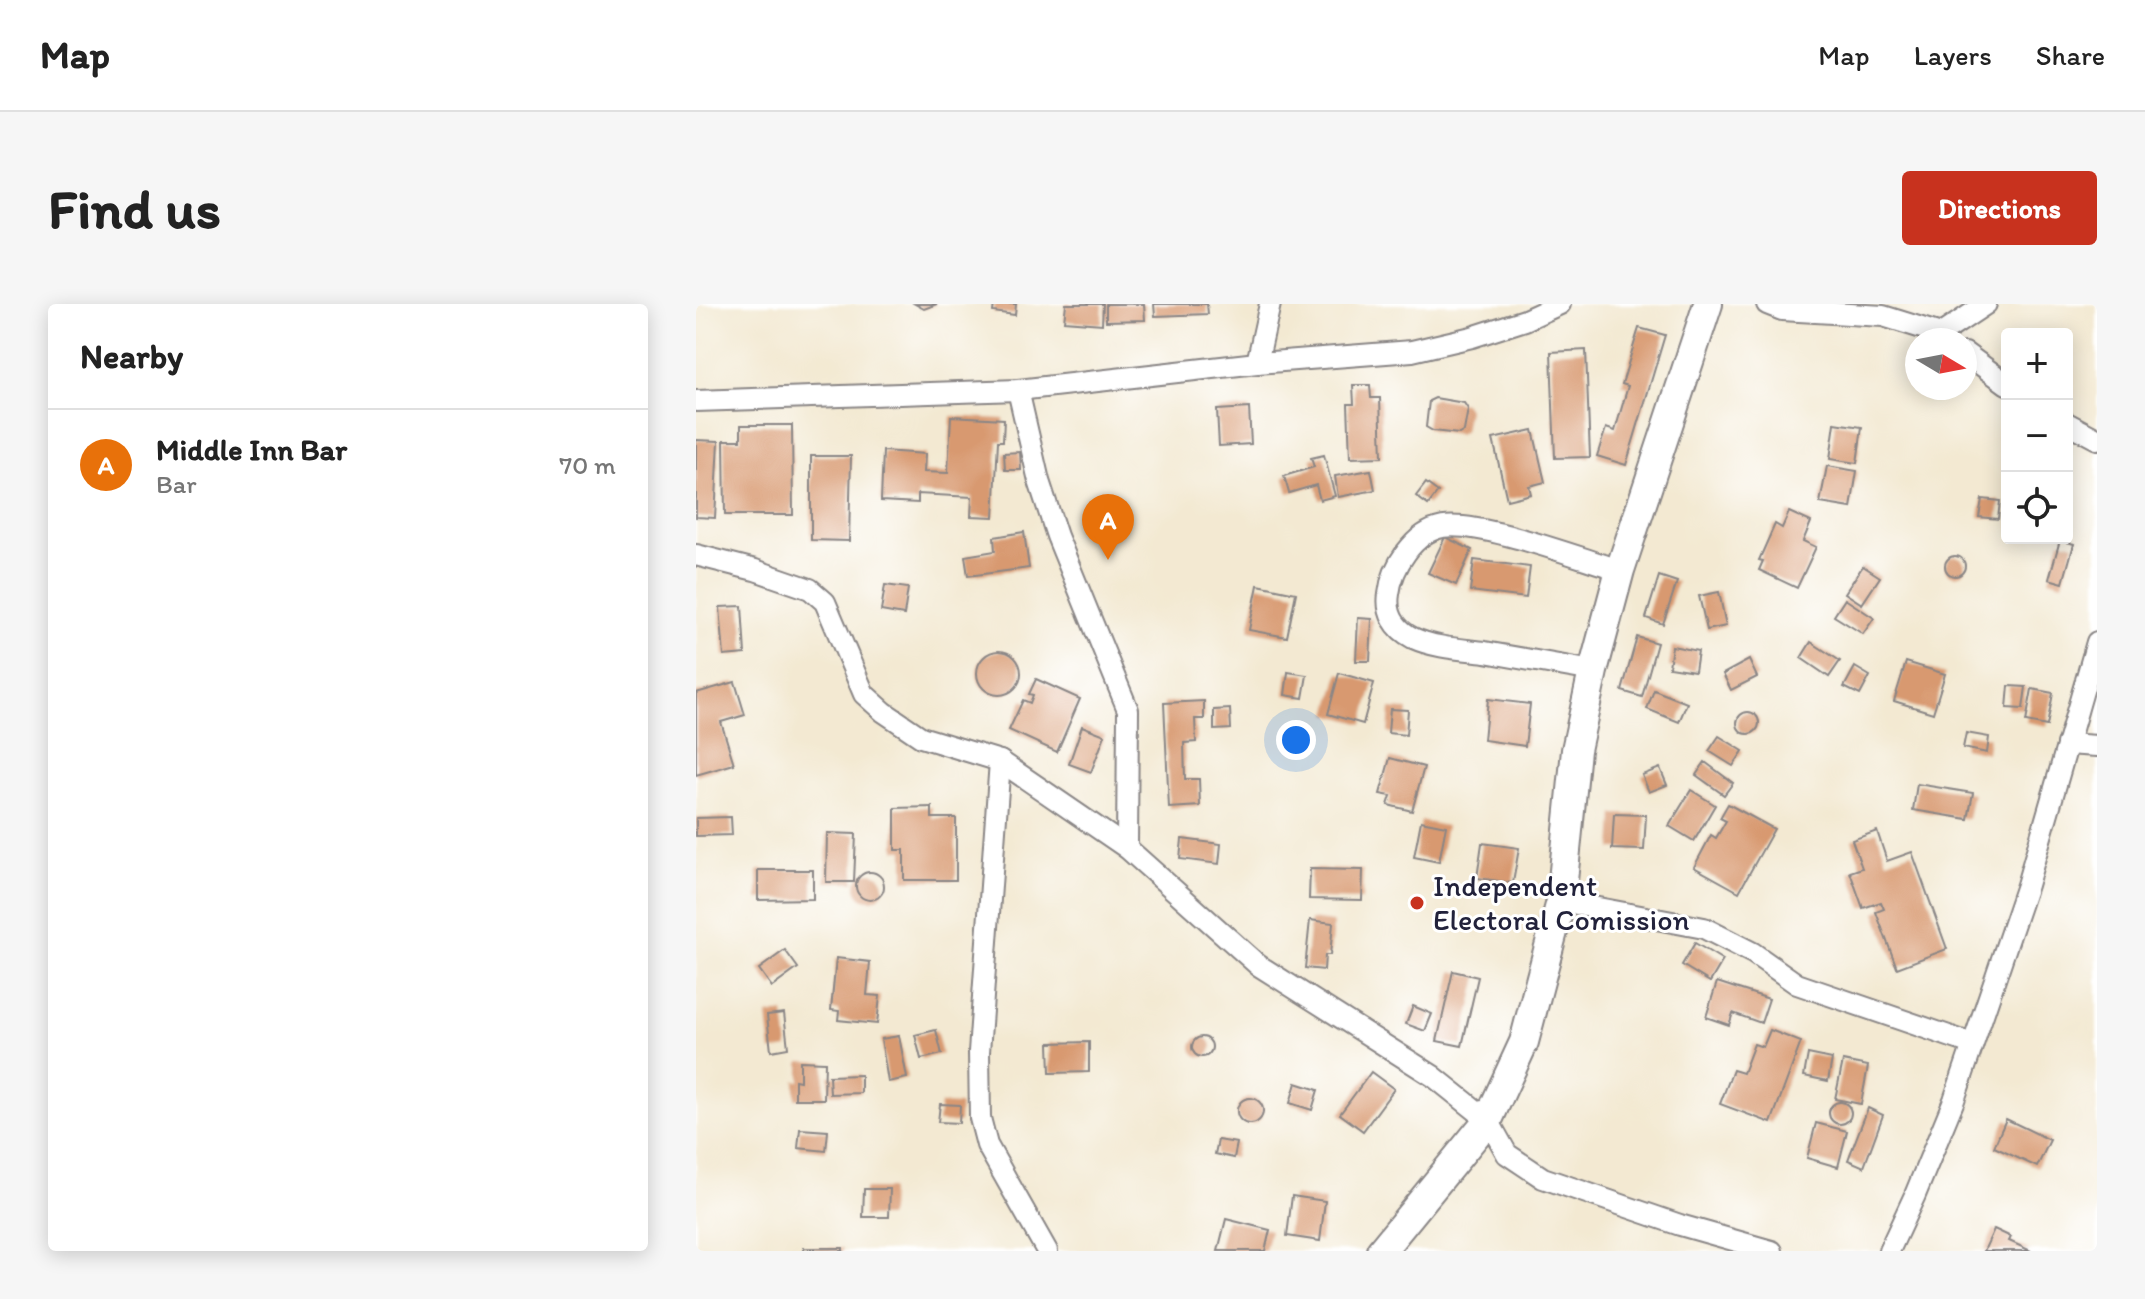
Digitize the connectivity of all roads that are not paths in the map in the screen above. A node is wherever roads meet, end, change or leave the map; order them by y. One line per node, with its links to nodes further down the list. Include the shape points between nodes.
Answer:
1 (1270, 304): 9 (street)
2 (1560, 304): 9 (street, via 1472,337 1412,351)
3 (1708, 304): 16 (street)
4 (1767, 304): 6 (street, via 1782,310 1883,316)
5 (1986, 304): 7 (street)
6 (1918, 328)
7 (1956, 328)
8 (1977, 362): 10 (street)
9 (1257, 363): 11 (street)
10 (2001, 380)
11 (1018, 390): 12 (street); 22 (street, via 1057,536 1128,710)
12 (696, 401)
13 (2073, 426): 14 (street)
14 (2097, 439)
15 (696, 555): 21 (street, via 810,589 825,602 864,694 921,737)
16 (1620, 570): 18 (street); 18 (street, via 1455,526 1425,533 1390,583 1387,606 1395,625 1412,637)
17 (2096, 647): 19 (street)
18 (1593, 671): 23 (street, via 1576,750)
19 (2067, 744): 20 (street); 24 (street, via 2027,885)
20 (2097, 746)
21 (1000, 761): 22 (street); 26 (street, via 979,1052 980,1118 987,1145)
22 (1127, 848): 25 (street, via 1258,965 1433,1076)
23 (1561, 901): 24 (street, via 1704,928 1797,984); 25 (street, via 1524,1042)
24 (1972, 1044): 29 (street, via 1954,1100)
25 (1488, 1120): 27 (street); 28 (street, via 1507,1154 1543,1178)
26 (1047, 1251)
27 (1381, 1251)
28 (1772, 1251)
29 (1889, 1251)

